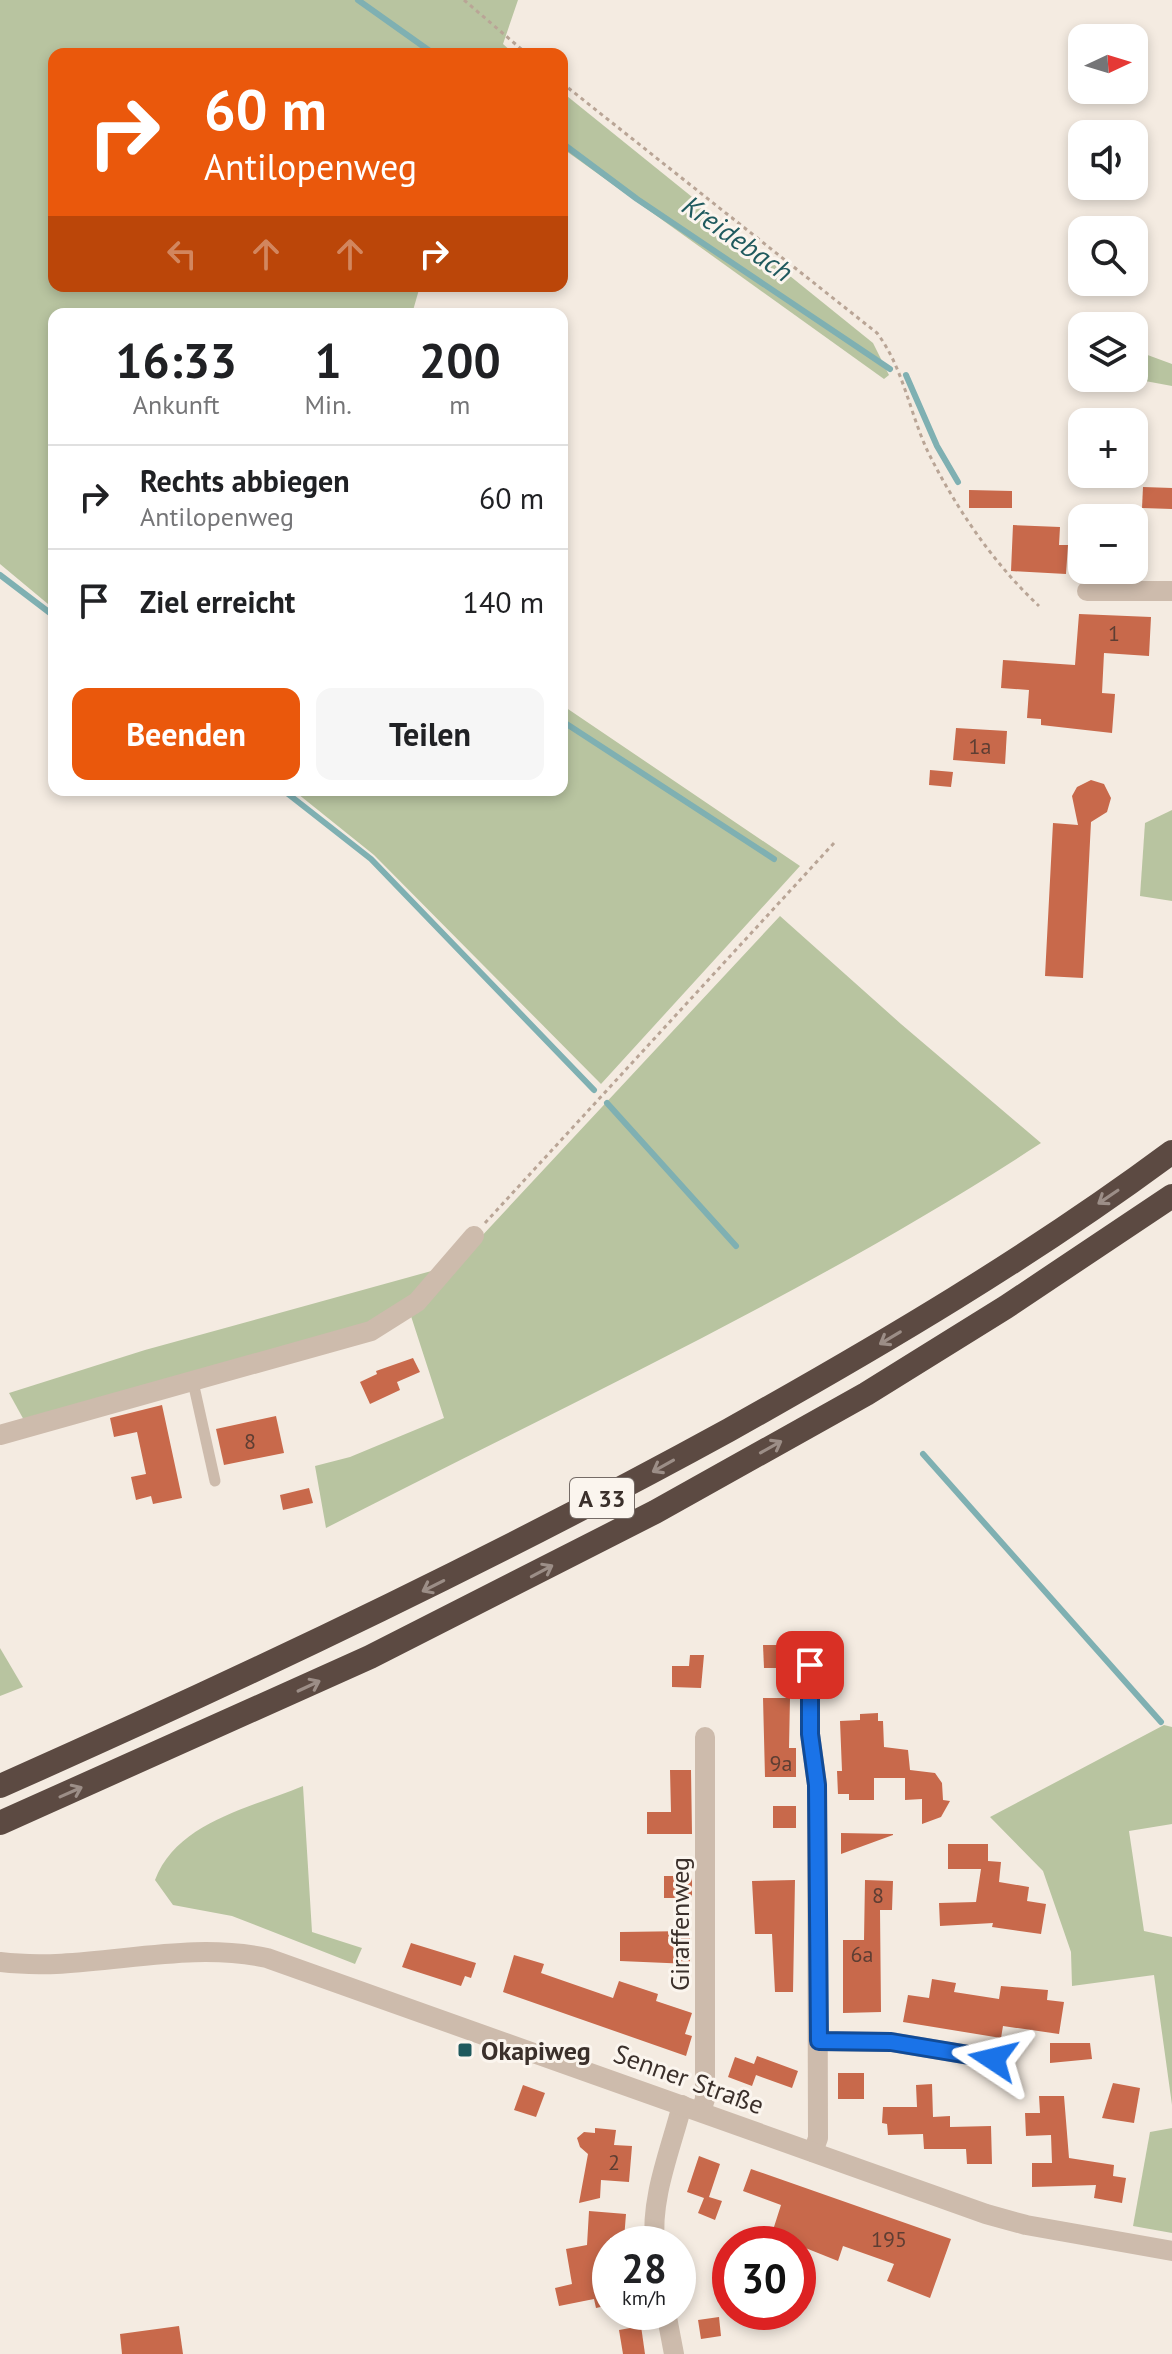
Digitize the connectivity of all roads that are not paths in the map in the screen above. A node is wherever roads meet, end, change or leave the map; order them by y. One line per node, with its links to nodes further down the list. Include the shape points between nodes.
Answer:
1 (1087, 591): 2 (street)
2 (1172, 591)
3 (1172, 1152): 11 (highway, A 33, one-way to 11, via 990,1277 842,1367 636,1481 355,1626)
4 (1172, 1196): 12 (highway, A 33, one-way to 4, via 370,1657 655,1512 866,1394)
5 (474, 1236): 6 (street, via 417,1302 371,1331)
6 (193, 1382): 7 (street); 8 (lane)
7 (0, 1435)
8 (215, 1481)
9 (810, 1665): 14 (street, via 810,1734 817,1785)
10 (705, 1737): 16 (street, Giraffenweg, via 705,2099)
11 (0, 1786)
12 (0, 1823)
13 (0, 1962): 16 (street, Senner Straße, via 54,1965 184,1950 247,1954)
14 (819, 2041): 15 (street, via 891,2042); 17 (street, via 818,2138)
15 (993, 2059)
16 (692, 2108): 17 (street, Senner Straße); 18 (street, via 659,2197)
17 (813, 2152): 19 (street, Senner Straße, via 1026,2225)
18 (657, 2226)
19 (1172, 2251)
20 (669, 2330): 21 (street)
21 (674, 2354)

